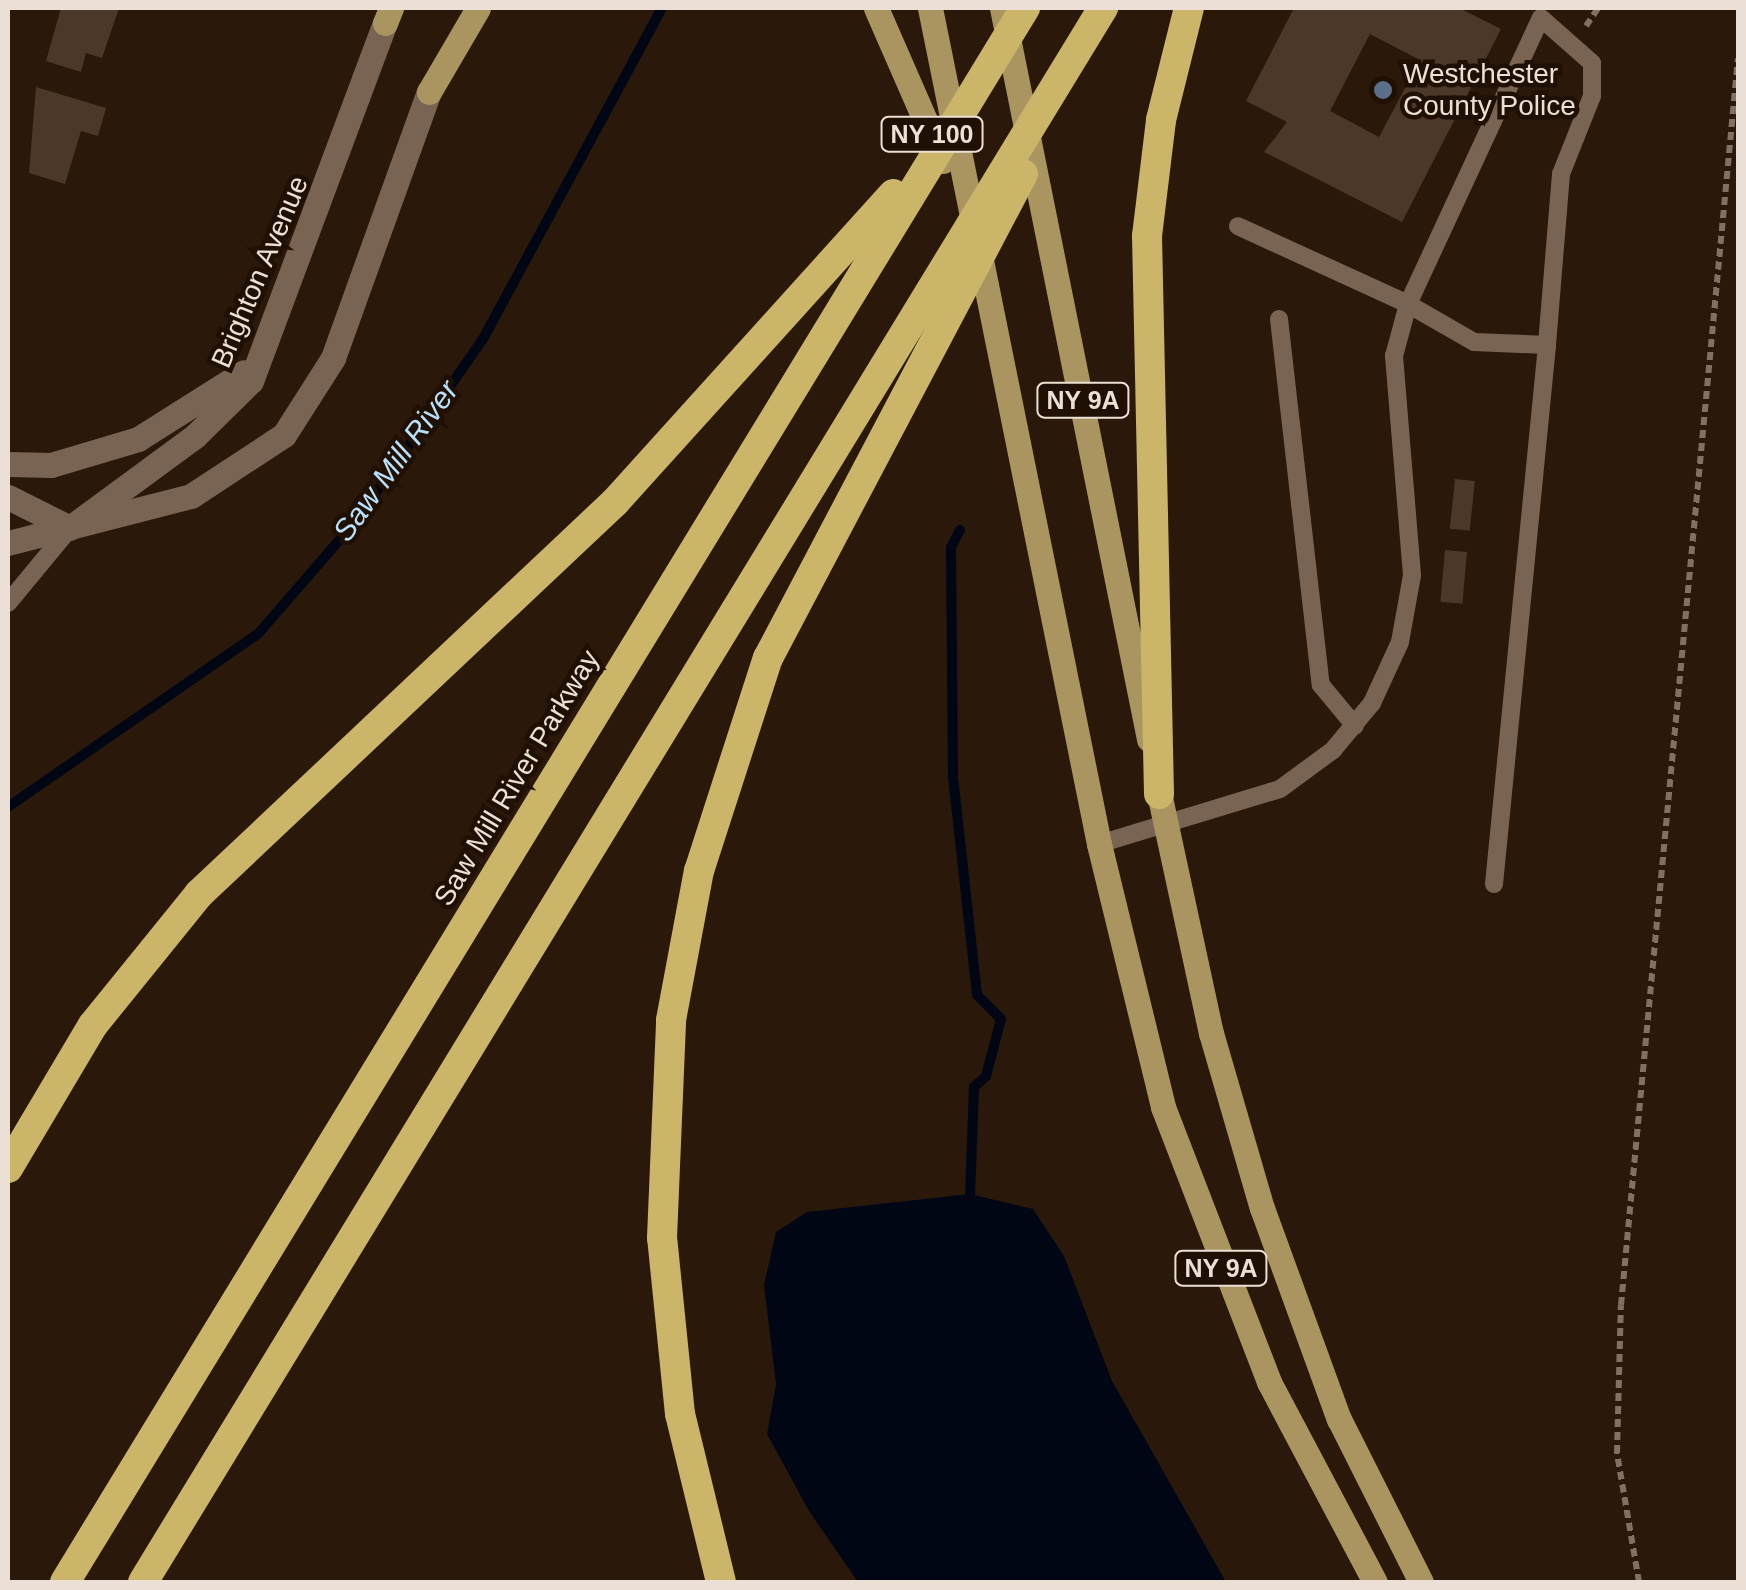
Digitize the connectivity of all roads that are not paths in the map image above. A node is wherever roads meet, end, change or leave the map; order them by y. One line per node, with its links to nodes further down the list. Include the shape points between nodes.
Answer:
1 (458, 8): 12 (main road)
2 (478, 8): 12 (main road)
3 (876, 8): 15 (main road, NY 100)
4 (930, 8): 15 (main road, NY 9A)
5 (1002, 8): 26 (main road, NY 9A)
6 (1025, 8): 13 (highway, Saw Mill River Parkway)
7 (1103, 8): 32 (highway); 33 (highway, via 804,584 746,715 698,871 671,1020 662,1192 668,1325)
8 (1188, 8): 26 (highway, via 1161,120 1146,254)
9 (1523, 8): 11 (lane)
10 (388, 13): 19 (main road, Brighton Avenue)
11 (1541, 18): 16 (lane); 18 (lane, via 1592,62 1596,80 1561,174)
12 (429, 92): 22 (main road, via 333,358 298,418 220,483)
13 (950, 130): 30 (highway, via 615,502 199,894 92,1025); 31 (highway, Saw Mill River Parkway)
14 (1238, 226): 16 (lane)
15 (982, 264): 28 (main road, NY 9A)
16 (1408, 304): 18 (lane, via 1474,342); 25 (lane, via 1394,356 1412,576 1400,642)
17 (1279, 319): 25 (lane, via 1321,686)
18 (1547, 345): 29 (lane)
19 (262, 355): 20 (main road, via 138,439 51,466); 22 (main road, Brighton Avenue, via 219,415)
20 (8, 464)
21 (8, 497): 22 (main road)
22 (70, 528): 23 (main road); 24 (lane)
23 (8, 544)
24 (8, 603)
25 (1355, 726): 27 (lane, via 1280,789)
26 (1159, 794): 27 (main road, NY 9A)
27 (1166, 830): 28 (lane); 35 (main road, NY 9A, via 1262,1208 1340,1419)
28 (1099, 844): 34 (main road, NY 9A, via 1147,1050 1202,1223 1269,1382)
29 (1494, 884)
30 (8, 1168)
31 (65, 1582)
32 (143, 1582)
33 (721, 1582)
34 (1375, 1582)
35 (1420, 1582)

